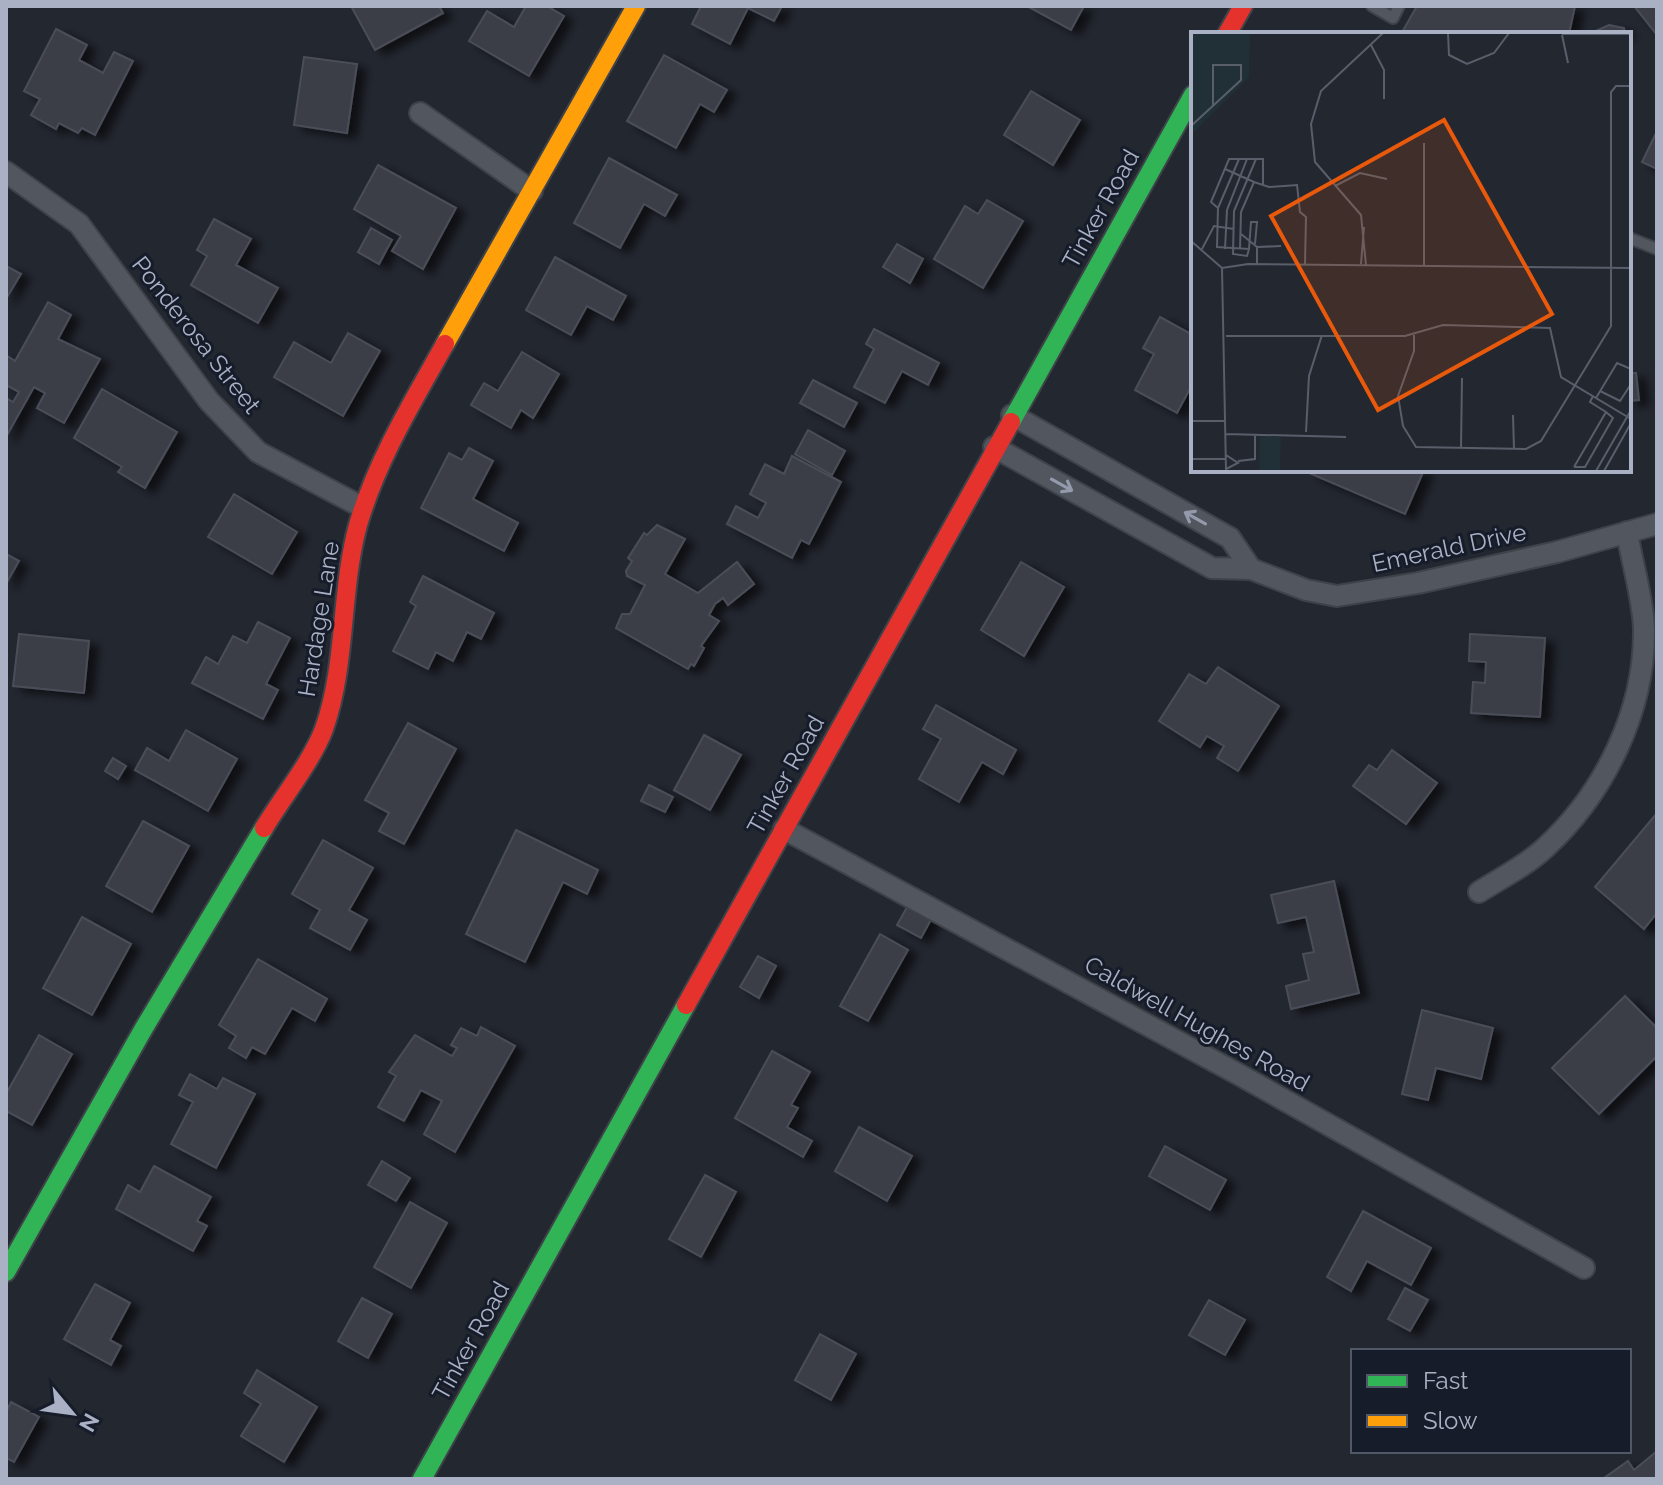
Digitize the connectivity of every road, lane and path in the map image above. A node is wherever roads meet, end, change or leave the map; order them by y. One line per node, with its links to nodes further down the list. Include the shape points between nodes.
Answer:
1 (636, 6): 9 (main road, Hardage Lane)
2 (1243, 6): 5 (main road)
3 (1372, 6): 4 (lane, via 1393,18)
4 (1399, 6)
5 (1228, 32)
6 (1191, 99): 12 (main road, Tinker Road)
7 (420, 113): 9 (street)
8 (6, 172): 14 (street, Ponderosa Street, via 79,224 209,401 258,452)
9 (532, 191): 14 (main road, Hardage Lane, via 388,446)
10 (1631, 239): 11 (lane)
11 (1657, 249)
12 (1012, 415): 13 (main road, Tinker Road); 17 (street, one-way to 12, via 1230,538)
13 (994, 447): 17 (street, Emerald Drive, one-way to 17, via 1212,568); 18 (main road, Tinker Road)
14 (362, 507): 21 (main road, Hardage Lane, via 323,731 144,1028)
15 (1657, 524): 16 (street, Emerald Drive)
16 (1627, 532): 17 (street, Emerald Drive, via 1418,583 1337,596); 19 (street, via 1644,628 1638,697 1620,744 1601,780 1544,850)
17 (1251, 569)
18 (784, 829): 20 (street, Caldwell Hughes Road); 22 (main road, Tinker Road)
19 (1479, 892)
20 (1584, 1268)
21 (6, 1272)
22 (422, 1479)

